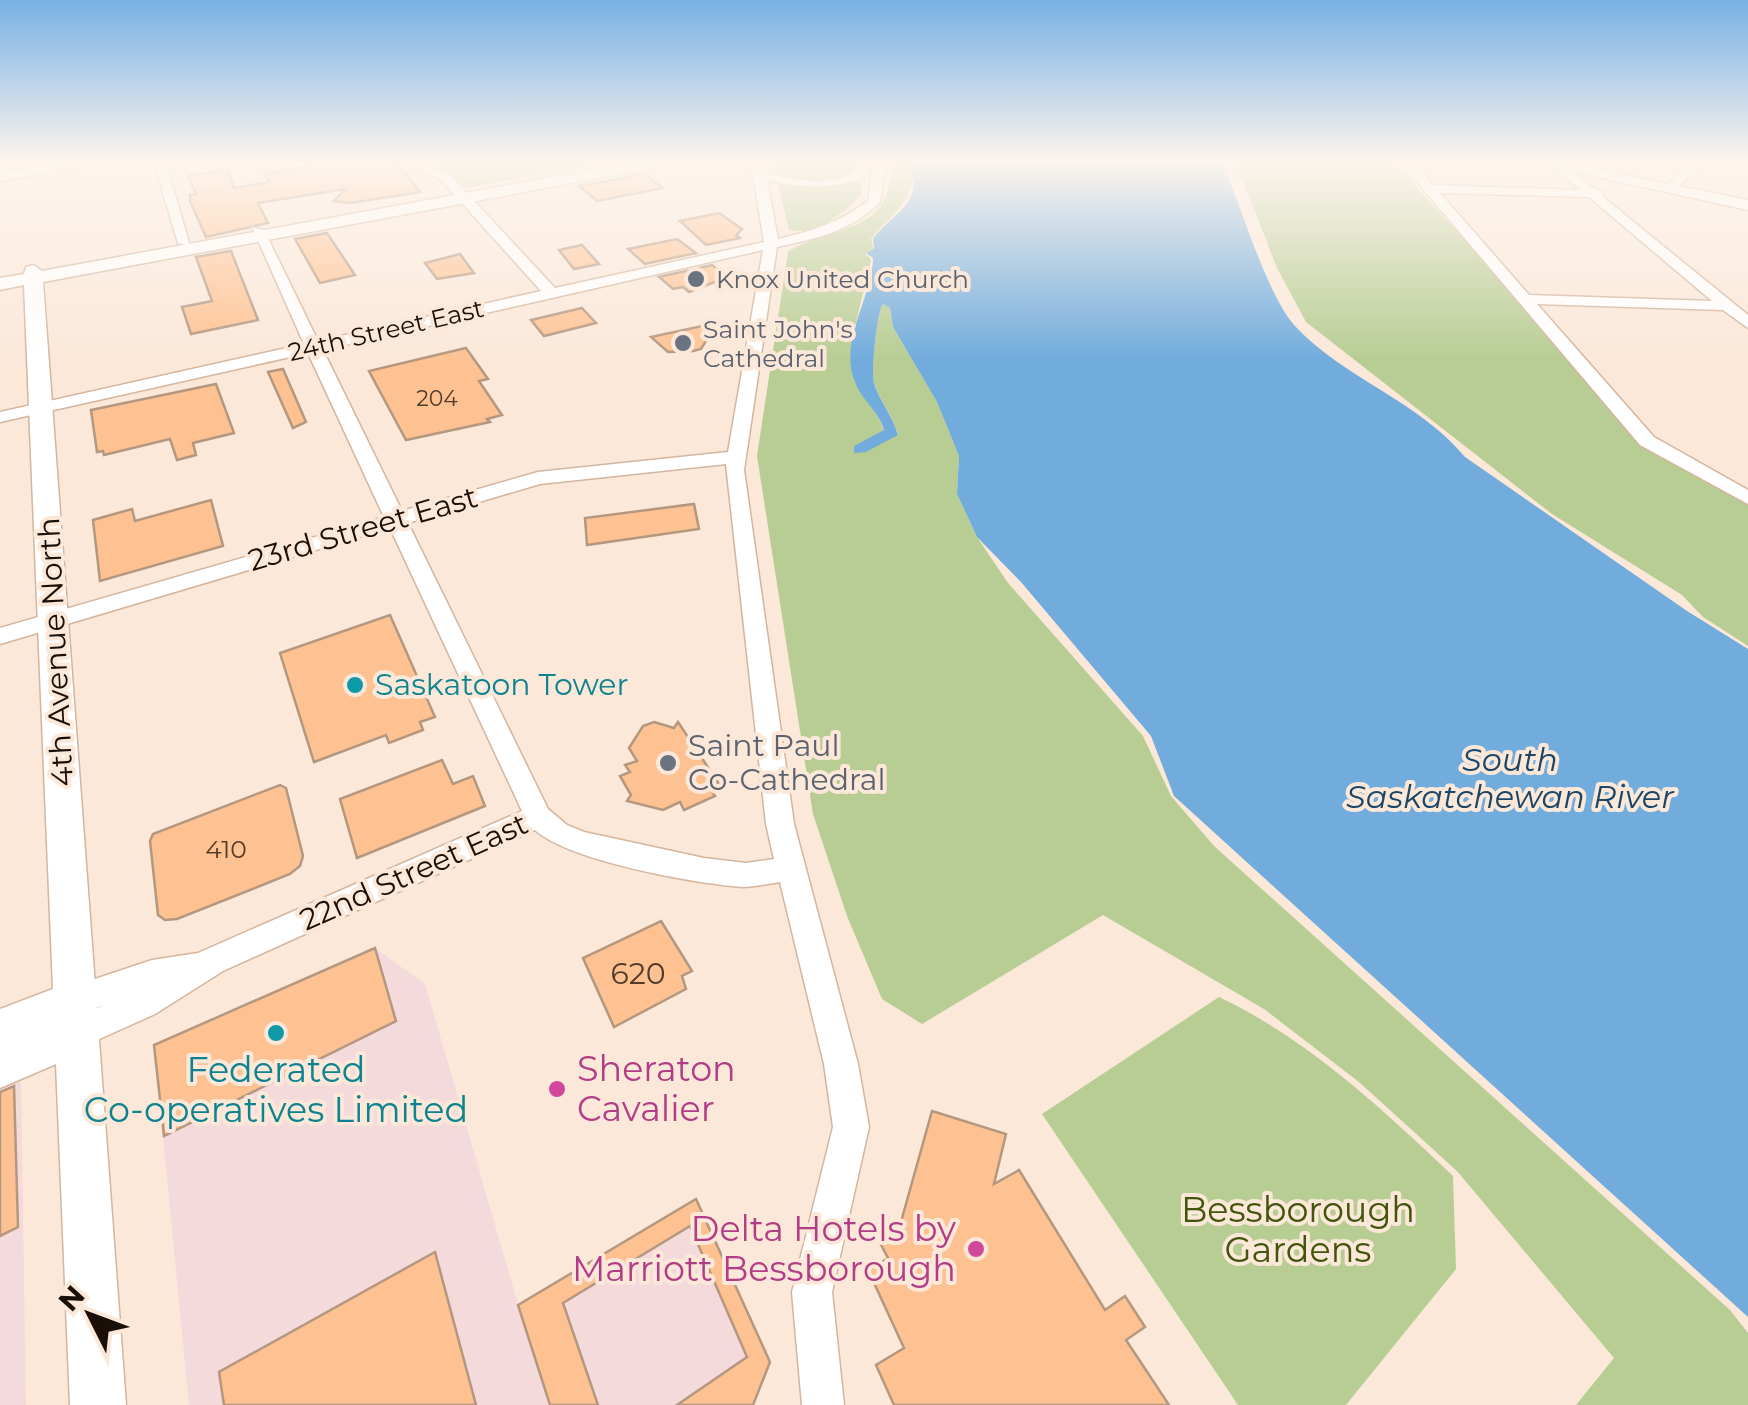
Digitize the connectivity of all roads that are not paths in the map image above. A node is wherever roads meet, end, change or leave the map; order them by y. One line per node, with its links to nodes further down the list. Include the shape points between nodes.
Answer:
1 (180, 229): 12 (street)
2 (283, 229): 11 (main road)
3 (480, 229): 17 (street)
4 (487, 229): 16 (street)
5 (769, 229): 13 (street)
6 (811, 229): 13 (street)
7 (829, 229): 13 (street)
8 (1464, 229): 18 (street)
9 (1639, 229): 19 (street)
10 (1643, 229): 20 (street)
11 (259, 233): 12 (main road); 14 (main road); 21 (street)
12 (185, 243): 14 (main road)
13 (772, 244): 16 (street, 24th Street East); 24 (street)
14 (34, 274): 15 (main road); 22 (main road, 4th Avenue North)
15 (0, 280)
16 (551, 293): 17 (street, 24th Street East)
17 (532, 297): 21 (street, 24th Street East)
18 (1524, 300): 19 (street); 25 (street, via 1647,441)
19 (1727, 306): 20 (street)
20 (1747, 312)
21 (314, 346): 22 (street, 24th Street East); 26 (street)
22 (42, 408): 23 (street, 24th Street East); 27 (main road, 4th Avenue North)
23 (0, 417)
24 (734, 458): 26 (street, 23rd Street East, via 559,474); 30 (street)
25 (1748, 498)
26 (398, 519): 27 (street, 23rd Street East); 29 (street)
27 (54, 620): 28 (street, 23rd Street East); 31 (main road, 4th Avenue North)
28 (0, 636)
29 (538, 816): 30 (street, 22nd Street East, via 580,843 704,870); 31 (street, 22nd Street East, via 212,961 144,1003)
30 (791, 869): 35 (street, via 851,1128 812,1292)
31 (74, 1018): 32 (main road, 22nd Street East); 33 (main road, 22nd Street East); 34 (main road, 4th Avenue North)
32 (0, 1029)
33 (0, 1067)
34 (98, 1405)
35 (823, 1405)

